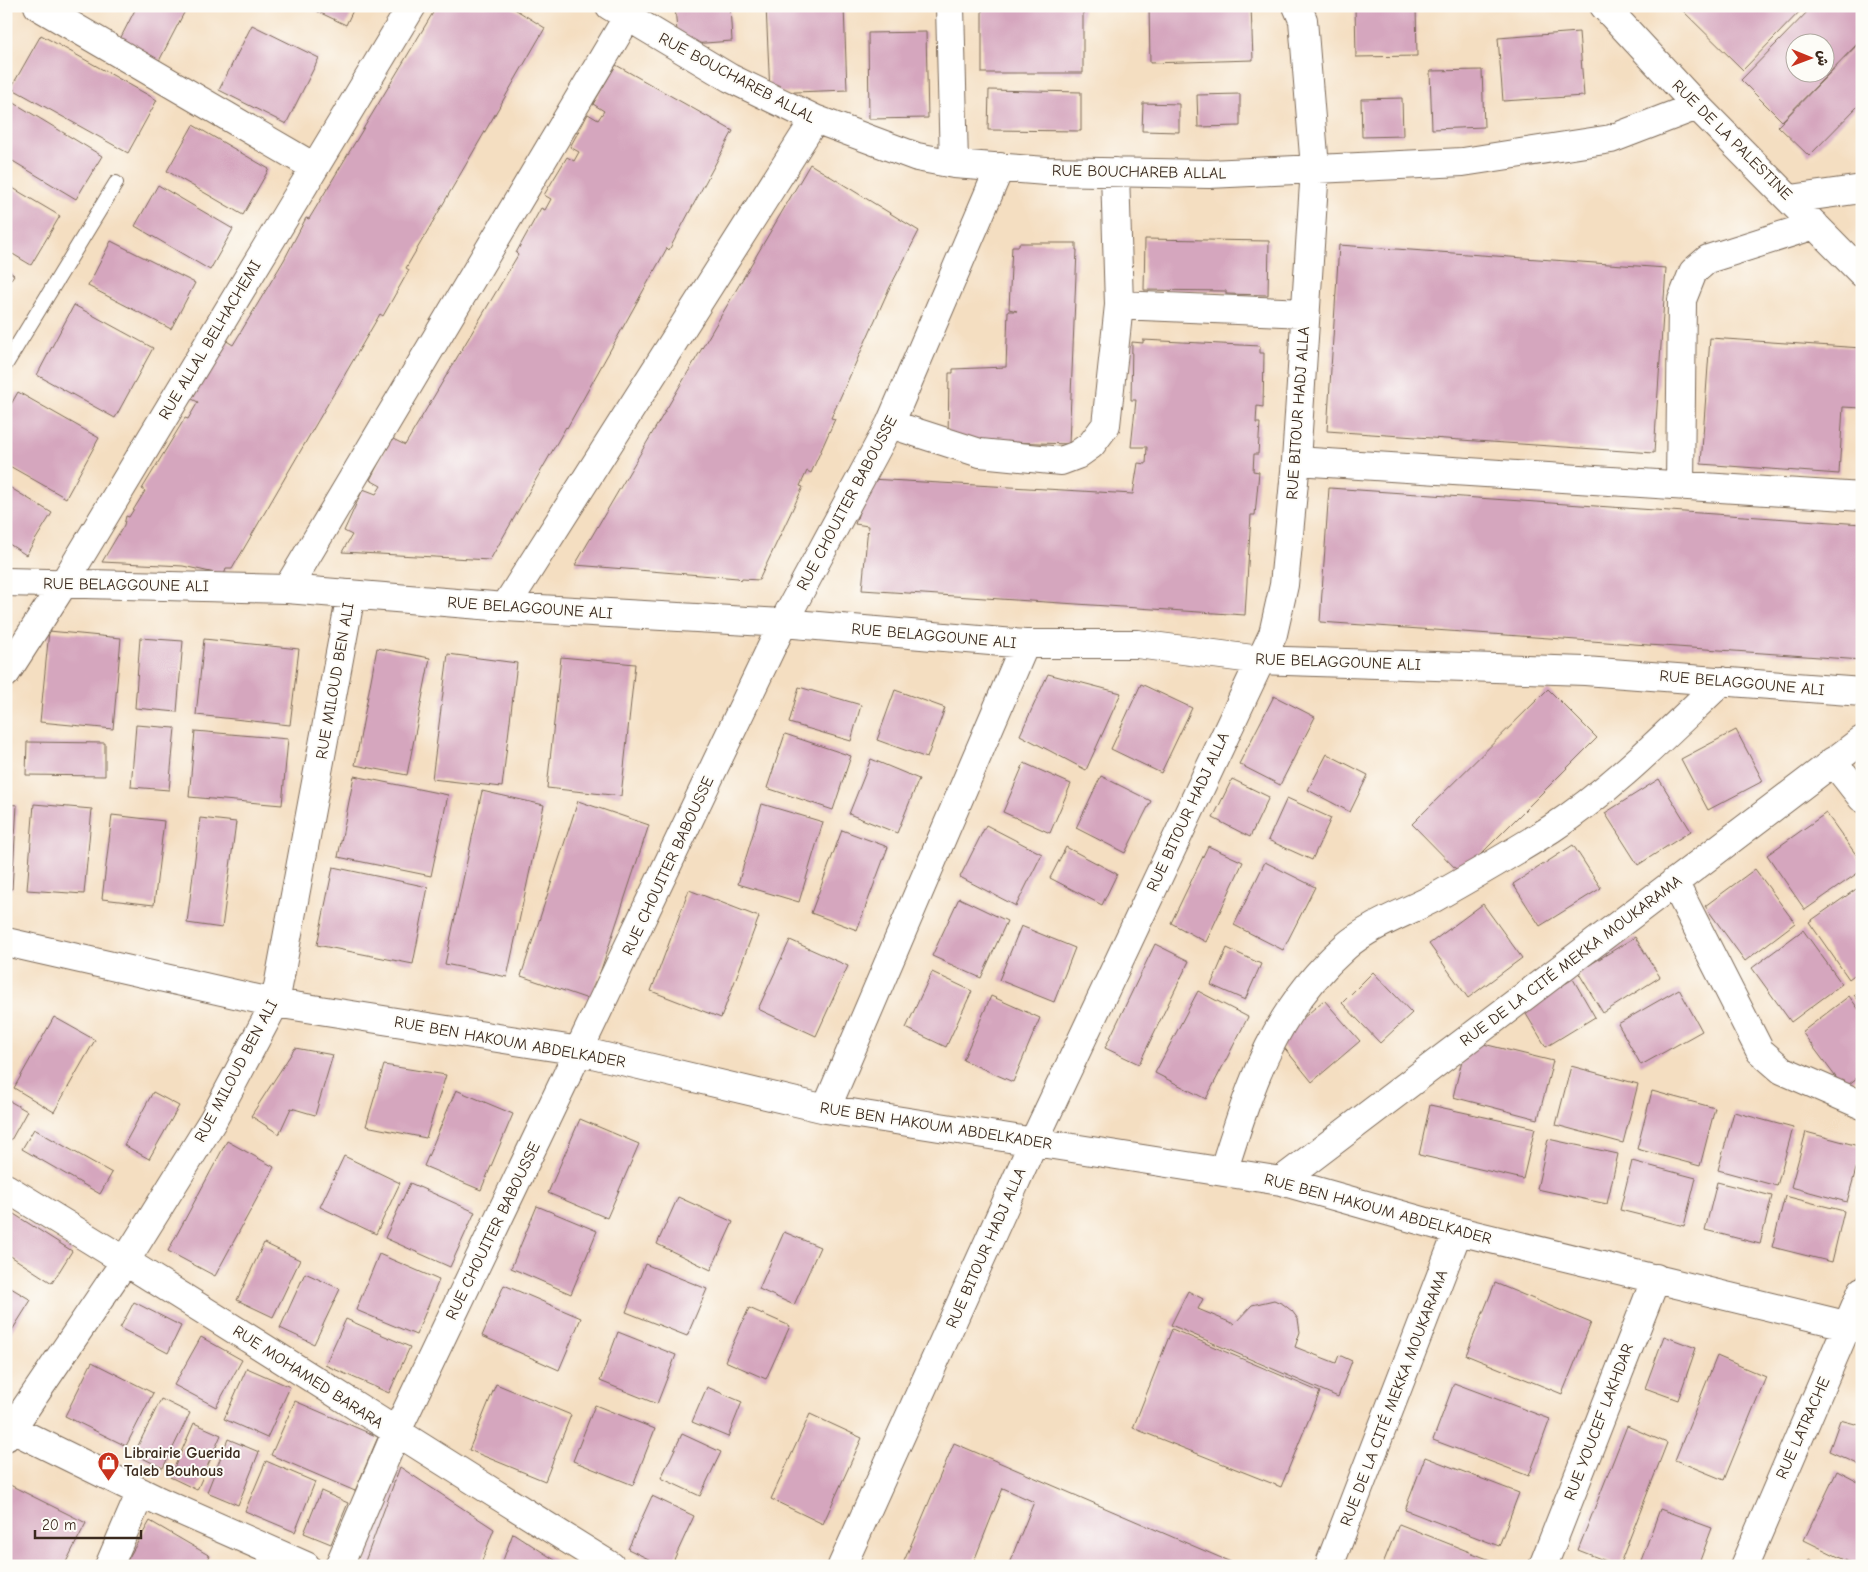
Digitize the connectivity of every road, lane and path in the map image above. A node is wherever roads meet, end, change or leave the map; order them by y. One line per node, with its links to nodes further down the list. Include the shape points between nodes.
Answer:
1 (38, 6): 10 (street)
2 (412, 6): 10 (street, RUE ALLAL BELHACHEMI)
3 (950, 6): 9 (street)
4 (1296, 6): 12 (street, RUE BITOUR HADJ ALLA, via 1302,20)
5 (1604, 6): 7 (street, RUE DE LA PALESTINE)
6 (618, 12): 8 (street, RUE BOUCHAREB ALLAL, via 730,78); 28 (street)
7 (1698, 106): 12 (street, RUE BOUCHAREB ALLAL, via 1611,139 1463,162); 16 (street, RUE DE LA PALESTINE)
8 (815, 119): 9 (street, RUE BOUCHAREB ALLAL, via 917,157); 30 (street)
9 (954, 164): 11 (street, RUE BOUCHAREB ALLAL)
10 (314, 167): 27 (street, RUE ALLAL BELHACHEMI)
11 (1000, 167): 13 (street, RUE BOUCHAREB ALLAL); 22 (street, RUE CHOUITER BABOUSSE)
12 (1315, 168): 13 (street, RUE BOUCHAREB ALLAL, via 1209,174); 20 (street, RUE BITOUR HADJ ALLA)
13 (1116, 172): 19 (street)
14 (116, 183): 21 (lane)
15 (1862, 189): 16 (street)
16 (1791, 200): 17 (street, RUE DE LA PALESTINE)
17 (1815, 224): 18 (street, RUE DE LA PALESTINE); 24 (street, via 1708,259 1693,272 1682,300)
18 (1862, 273)
19 (1119, 305): 20 (street); 22 (street, via 1106,425 1077,455 1061,461 980,453)
20 (1306, 313): 23 (street, RUE BITOUR HADJ ALLA)
21 (6, 364)
22 (890, 424): 31 (street, RUE CHOUITER BABOUSSE)
23 (1296, 461): 24 (street); 33 (street, RUE BITOUR HADJ ALLA, via 1284,585 1273,634)
24 (1680, 485): 25 (street)
25 (1862, 496)
26 (6, 582): 27 (street, RUE BELAGGOUNE ALI)
27 (64, 583): 28 (street, RUE BELAGGOUNE ALI); 34 (street, RUE ALLAL BELHACHEMI)
28 (287, 589): 29 (street, RUE BELAGGOUNE ALI)
29 (351, 594): 30 (street, RUE BELAGGOUNE ALI); 42 (street, RUE MILOUD BEN ALI)
30 (505, 606): 31 (street, RUE BELAGGOUNE ALI)
31 (783, 624): 32 (street, RUE BELAGGOUNE ALI); 43 (street, RUE CHOUITER BABOUSSE)
32 (1025, 644): 33 (street, RUE BELAGGOUNE ALI, via 1137,644); 45 (street)
33 (1260, 660): 35 (street, RUE BELAGGOUNE ALI, via 1585,670); 46 (street, RUE BITOUR HADJ ALLA)
34 (6, 672)
35 (1722, 681): 36 (street, RUE BELAGGOUNE ALI); 47 (street, via 1624,772 1552,828 1346,946 1315,978 1277,1029 1249,1092)
36 (1862, 692)
37 (1862, 740): 38 (street, RUE DE LA CITÉ MEKKA MOUKARAMA)
38 (1833, 762): 39 (street); 40 (street, RUE DE LA CITÉ MEKKA MOUKARAMA)
39 (1862, 798)
40 (1674, 882): 44 (street, via 1760,1051 1782,1070); 48 (street, RUE DE LA CITÉ MEKKA MOUKARAMA)
41 (6, 942): 42 (street, RUE BEN HAKOUM ABDELKADER)
42 (275, 1003): 43 (street, RUE BEN HAKOUM ABDELKADER); 51 (street, RUE MILOUD BEN ALI, via 213,1120)
43 (580, 1052): 45 (street, RUE BEN HAKOUM ABDELKADER); 56 (street, RUE CHOUITER BABOUSSE)
44 (1862, 1105)
45 (826, 1109): 46 (street, RUE BEN HAKOUM ABDELKADER)
46 (1034, 1141): 47 (street, RUE BEN HAKOUM ABDELKADER); 62 (street, RUE BITOUR HADJ ALLA)
47 (1223, 1172): 48 (street, RUE BEN HAKOUM ABDELKADER)
48 (1281, 1181): 50 (street, RUE BEN HAKOUM ABDELKADER)
49 (6, 1188): 51 (street, RUE MOHAMED BARARA)
50 (1458, 1231): 52 (street, RUE BEN HAKOUM ABDELKADER); 63 (street, RUE DE LA CITÉ MEKKA MOUKARAMA)
51 (126, 1260): 55 (street, RUE MILOUD BEN ALI); 56 (street, RUE MOHAMED BARARA)
52 (1656, 1278): 54 (street, RUE BEN HAKOUM ABDELKADER); 64 (street, RUE YOUCEF LAKHDAR)
53 (1862, 1291): 54 (street, RUE LATRACHE)
54 (1855, 1327): 65 (street, RUE LATRACHE)
55 (8, 1430): 57 (street)
56 (396, 1433): 60 (street, RUE CHOUITER BABOUSSE); 61 (street, RUE MOHAMED BARARA)
57 (141, 1492): 58 (street); 59 (street)
58 (109, 1566)
59 (306, 1566)
60 (339, 1566)
61 (611, 1566)
62 (842, 1566)
63 (1329, 1566)
64 (1543, 1566)
65 (1744, 1566)

